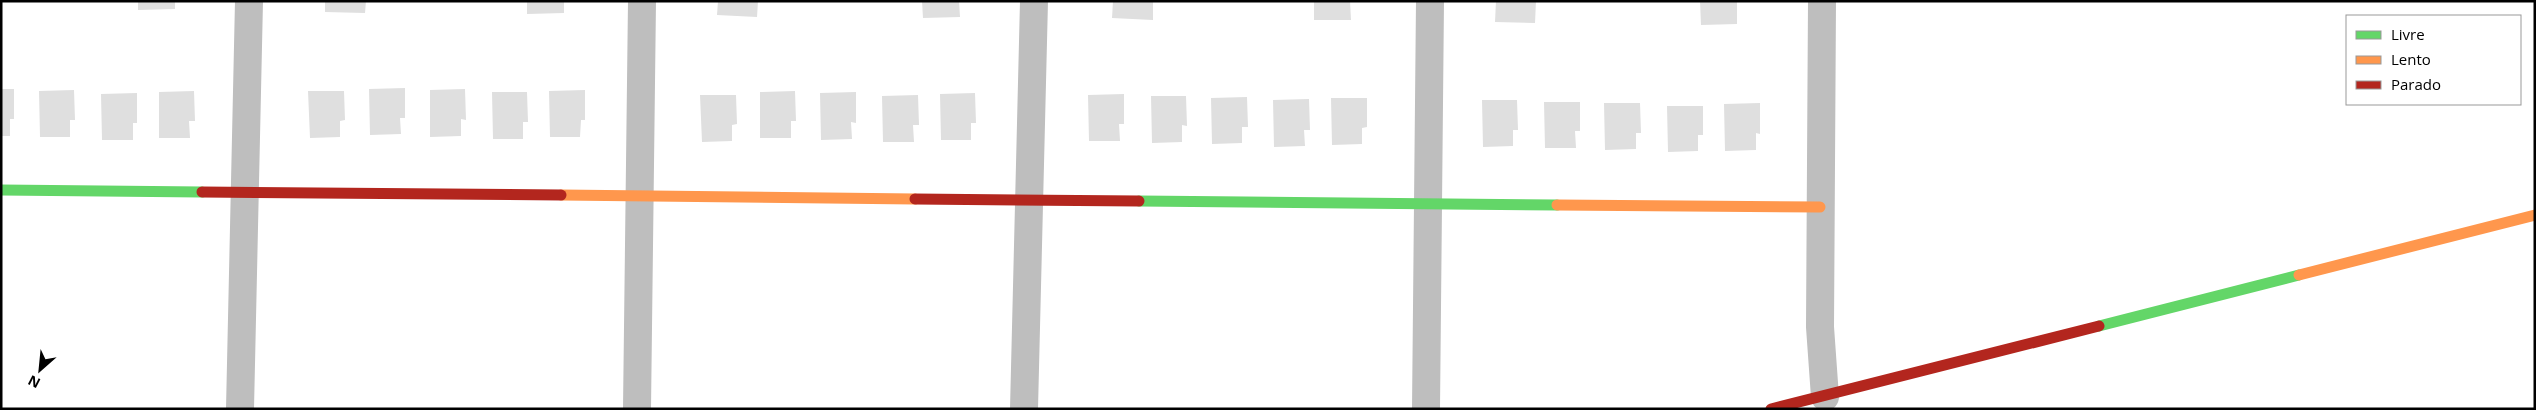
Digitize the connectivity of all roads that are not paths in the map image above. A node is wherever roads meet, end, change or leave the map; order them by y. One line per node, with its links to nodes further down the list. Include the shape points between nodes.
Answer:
1 (249, 1): 7 (street)
2 (642, 1): 8 (street)
3 (1034, 1): 9 (street)
4 (1430, 1): 10 (street)
5 (1822, 1): 11 (street)
6 (1, 190): 7 (street)
7 (244, 192): 8 (street); 14 (street)
8 (640, 196): 9 (street); 15 (street)
9 (1030, 200): 10 (street); 16 (street)
10 (1427, 203): 11 (street); 17 (street)
11 (1820, 207): 13 (street, via 1820,327)
12 (2535, 215): 13 (street)
13 (1825, 397): 18 (street)
14 (240, 409)
15 (637, 409)
16 (1024, 409)
17 (1426, 409)
18 (1771, 409)

